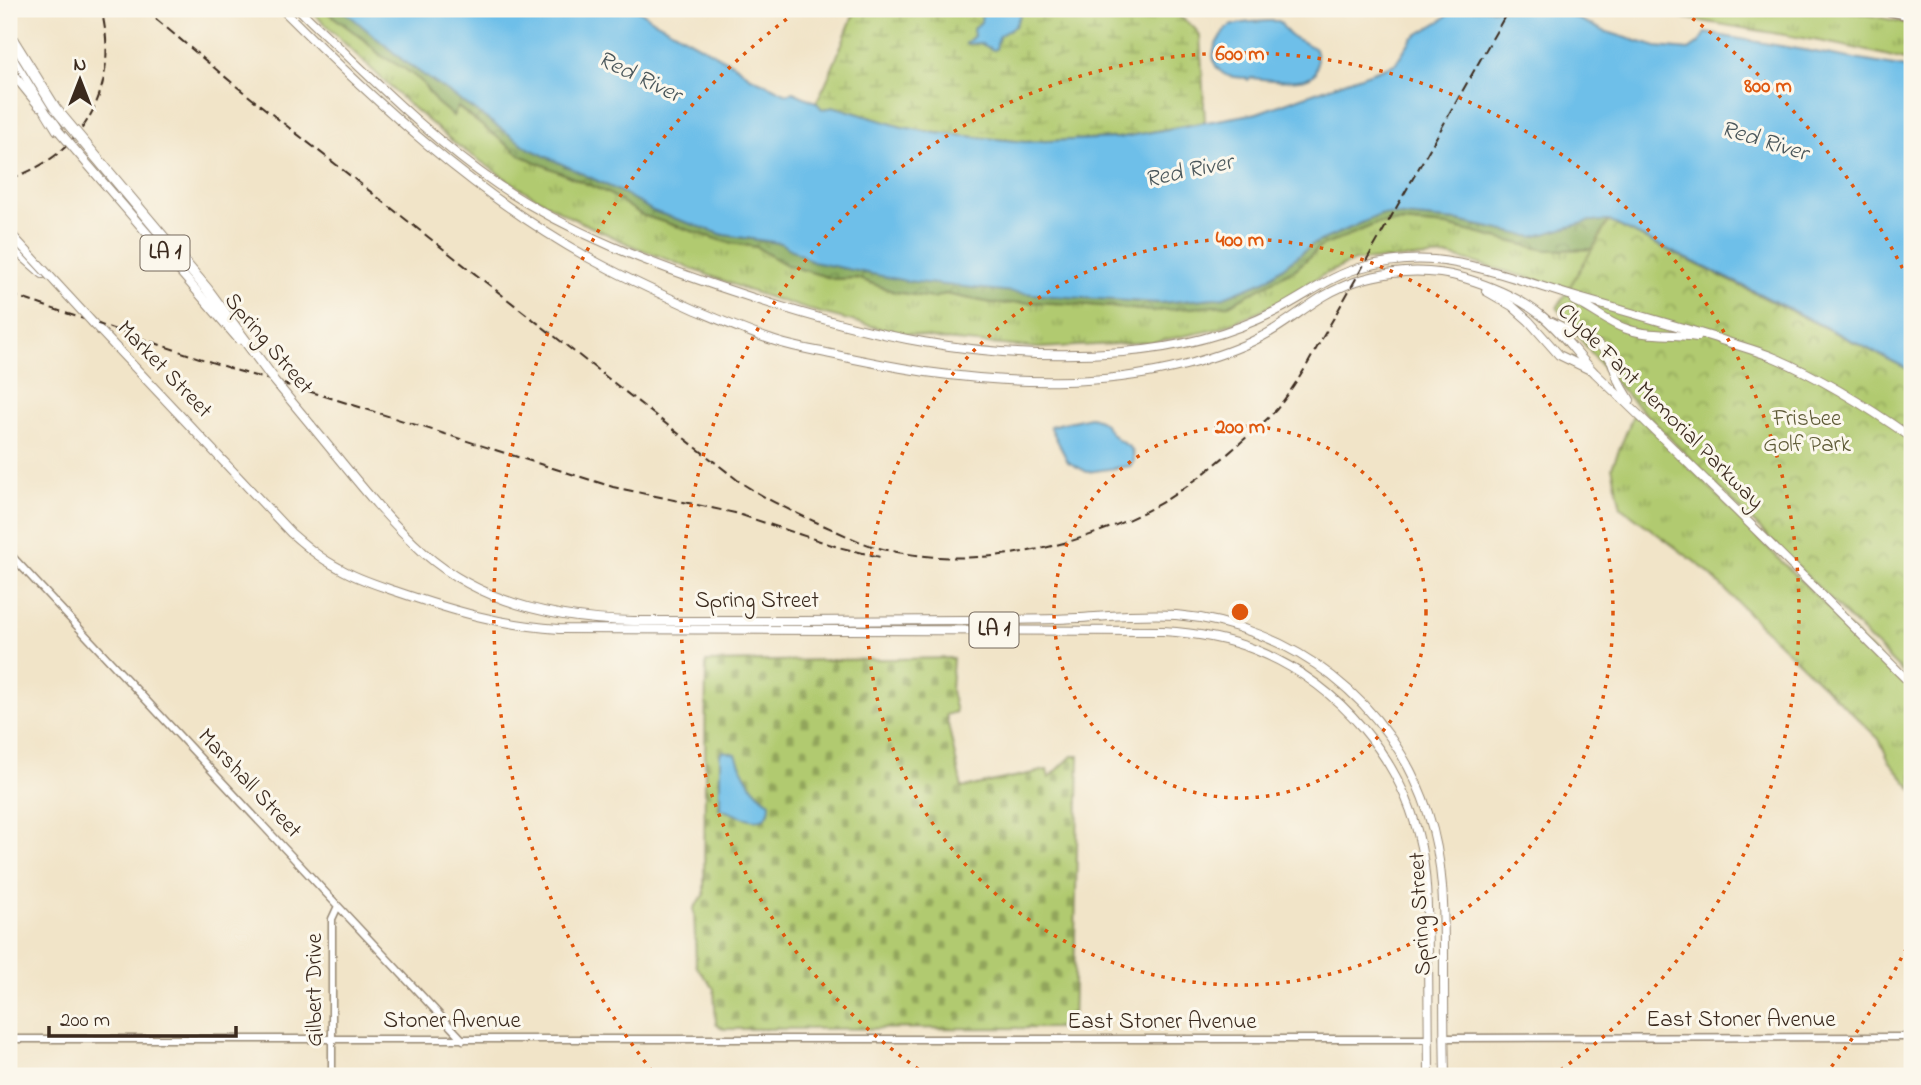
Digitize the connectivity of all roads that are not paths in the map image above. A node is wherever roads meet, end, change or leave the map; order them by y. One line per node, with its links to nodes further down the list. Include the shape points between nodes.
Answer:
1 (282, 9): 10 (main road, Clyde Fant Memorial Parkway, via 417,135 537,226 639,284 748,332 796,347 992,380 1113,378 1183,366 1236,348 1354,282 1408,272)
2 (299, 9): 11 (main road, Clyde Fant Memorial Parkway, via 451,150 503,188 578,231 707,283 891,337 1013,354 1125,352 1221,334 1280,309 1336,276 1366,266 1440,261)
3 (1874, 9): 4 (street)
4 (1912, 17)
5 (9, 32): 7 (highway, bridge, via 23,69); 16 (highway, bridge, via 55,108 207,289)
6 (9, 69): 7 (main road, Spring Street / LA 1)
7 (58, 130): 16 (main road, Spring Street / LA 1, bridge)
8 (9, 232): 12 (main road, Market Street / LA 1, bridge)
9 (9, 243): 12 (highway, bridge)
10 (1452, 275): 13 (main road, Clyde Fant Memorial Parkway, via 1505,294); 15 (main road, via 1512,306 1559,355)
11 (1527, 282): 14 (main road, Clyde Fant Memorial Parkway); 14 (main road, via 1583,304 1622,328)
12 (57, 285): 19 (main road, Market Street / LA 1, bridge)
13 (1544, 317): 15 (main road, Clyde Fant Memorial Parkway); 17 (main road, via 1606,352)
14 (1737, 345): 18 (main road, Clyde Fant Memorial Parkway, via 1822,380)
15 (1597, 374): 17 (main road, Clyde Fant Memorial Parkway)
16 (272, 377): 24 (main road, Spring Street / LA 1, bridge, via 419,548 457,577 528,607 587,619 634,621 1164,615 1238,627 1298,652 1356,695 1377,719 1401,753 1432,822 1444,918)
17 (1636, 411): 21 (main road, Clyde Fant Memorial Parkway)
18 (1912, 438)
19 (291, 534): 28 (main road, Spring Street / LA 1, via 358,578 464,614 531,627 1163,631 1218,638 1269,656 1320,687 1352,716 1386,760 1410,808 1426,888)
20 (9, 553): 22 (street, Marshall Street)
21 (1912, 685)
22 (338, 906): 26 (street, Gilbert Drive, via 332,919); 29 (street, Marshall Street)
23 (1912, 1037): 24 (street, East Stoner Avenue)
24 (1444, 1038): 28 (main road); 32 (main road, LA 1)
25 (9, 1039): 26 (street, Stoner Avenue)
26 (332, 1039): 29 (street, Stoner Avenue); 30 (street, Gilbert Drive)
27 (895, 1039): 28 (street, East Stoner Avenue); 29 (street, Stoner Avenue)
28 (1429, 1039): 31 (main road, LA 1)
29 (463, 1040)
30 (332, 1076)
31 (1429, 1076)
32 (1444, 1076)

